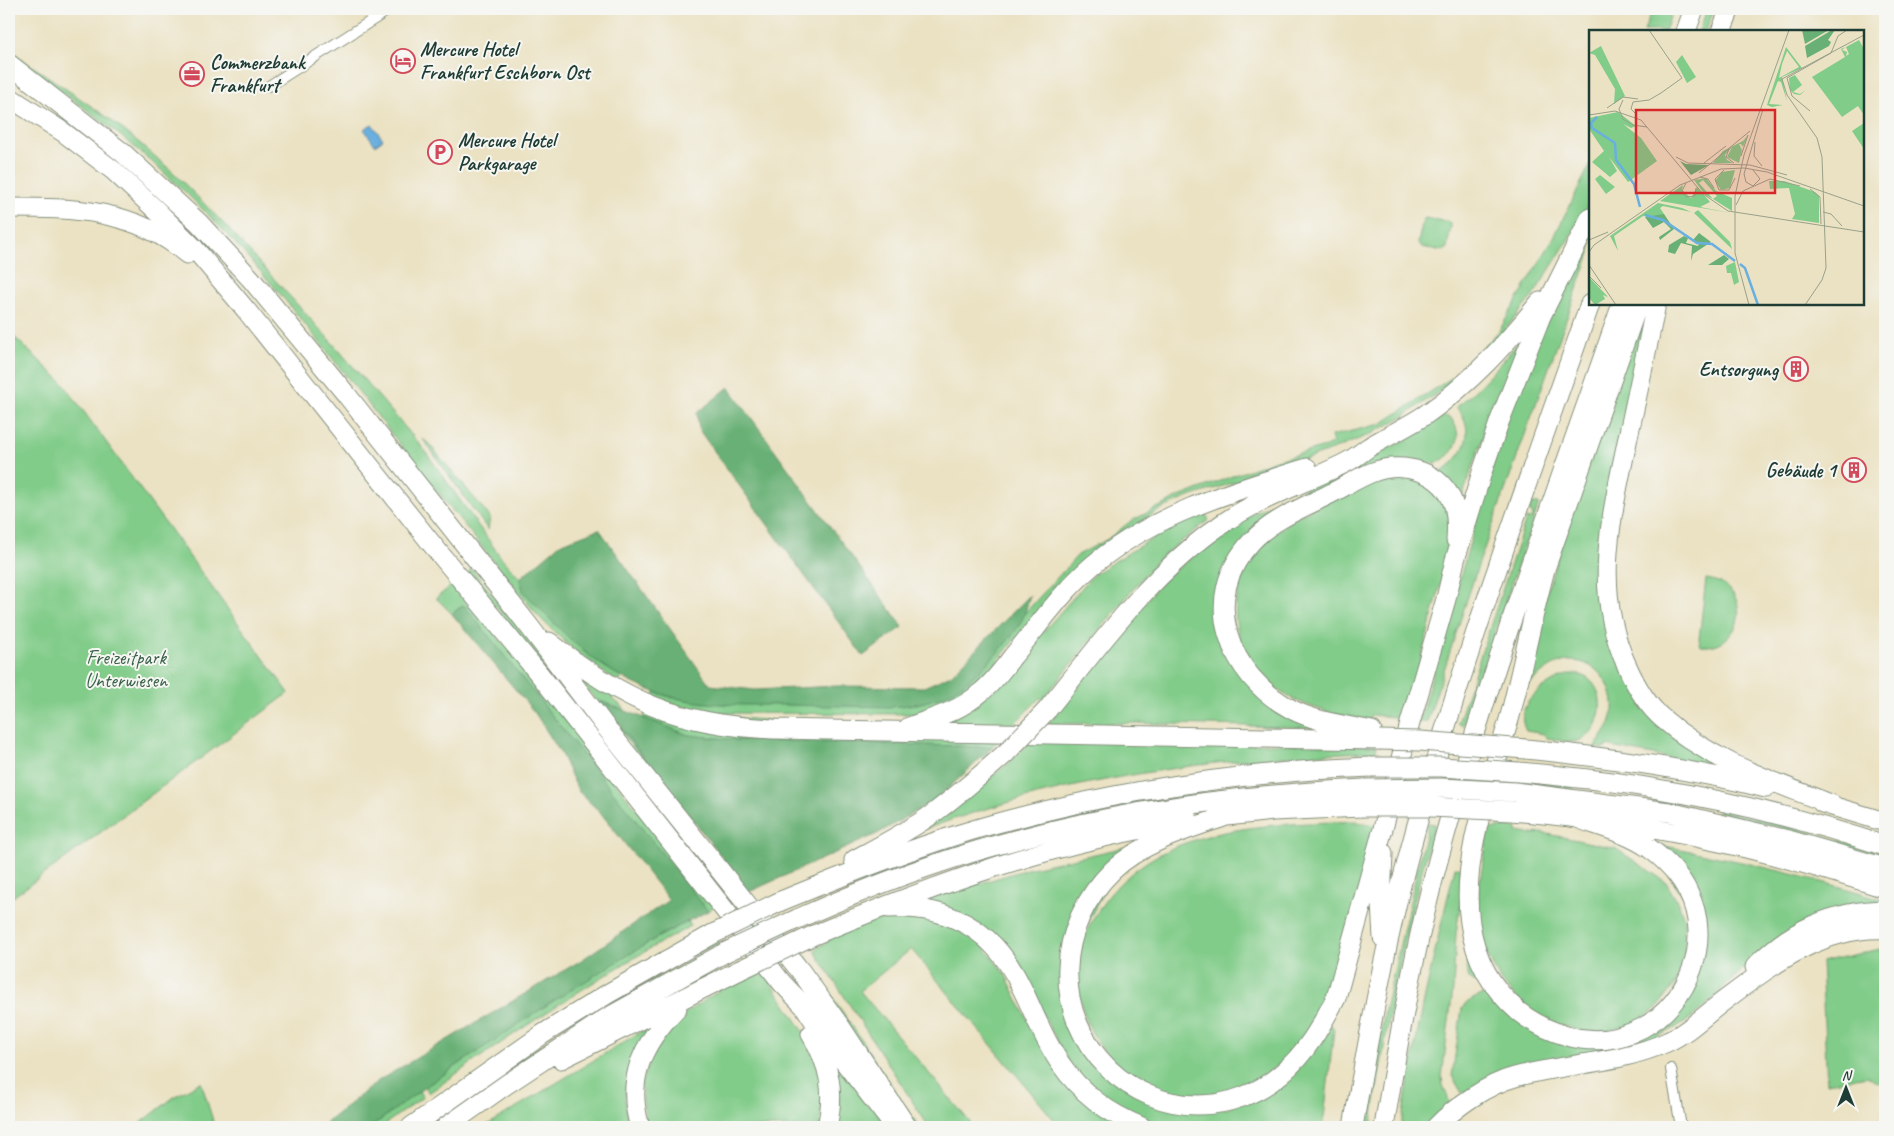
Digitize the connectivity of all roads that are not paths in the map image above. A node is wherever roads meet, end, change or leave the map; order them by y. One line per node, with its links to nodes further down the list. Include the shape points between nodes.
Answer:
1 (390, 9): 9 (street)
2 (1694, 9): 4 (highway)
3 (1732, 9): 5 (highway); 6 (highway)
4 (1686, 30)
5 (1722, 30)
6 (1729, 30)
7 (9, 64): 11 (highway)
8 (9, 78): 11 (highway)
9 (269, 86)
10 (9, 98): 19 (highway, via 63,132 114,171 194,248)
11 (66, 110): 22 (highway, via 123,153 165,191 251,279)
12 (9, 208): 19 (highway, via 85,210 142,226 185,252)
13 (1589, 220): 14 (highway)
14 (1558, 280): 20 (highway, via 1506,344 1464,385 1423,416); 21 (highway, via 1500,420)
15 (1590, 305): 38 (highway, via 1453,700 1414,834)
16 (1622, 305): 52 (highway, via 1504,642 1438,858 1400,1033)
17 (1638, 305): 28 (highway, via 1546,566 1477,829 1468,889 1475,946 1489,979 1505,999 1524,1016 1560,1034 1589,1040 1613,1038 1646,1025 1675,1002 1688,981 1695,960 1697,920 1688,892 1666,862 1627,837)
18 (1656, 305): 26 (highway, via 1612,515 1608,551 1608,609 1620,651 1633,678 1660,716 1710,754)
19 (246, 310): 39 (highway, via 540,675)
20 (1370, 447): 23 (highway, via 1193,506 1132,537 1099,560 1065,592 980,693 950,712); 34 (highway, bridge, via 1349,461 1247,508 1201,538 1140,596 1047,710 965,790 887,843)
21 (1455, 560): 24 (highway, via 1457,522 1454,504 1435,478 1403,467 1372,472 1281,519 1250,543 1235,566 1227,590 1226,628 1233,651 1248,674 1269,695 1293,710); 30 (highway)
22 (529, 626): 23 (highway, via 618,691 693,720 737,727); 49 (highway, via 802,973)
23 (899, 731): 24 (highway)
24 (1379, 737): 26 (highway, bridge, via 1605,758 1701,774)
25 (1513, 801): 27 (highway, bridge); 28 (highway); 32 (highway, via 1669,812 1788,840); 43 (highway, bridge, via 1442,788 1306,792 1164,808 1068,827 973,852 849,896 726,952 606,1018)
26 (1833, 805): 29 (highway)
27 (1229, 816): 30 (highway, via 1158,842 1114,870 1081,915 1070,947 1070,1000 1091,1049 1129,1085 1175,1103 1223,1103 1254,1092 1281,1075 1309,1044 1336,998); 35 (highway, via 1137,830 1047,851 965,875)
28 (1574, 817): 33 (highway, via 1704,838)
29 (1885, 822)
30 (1384, 825): 38 (highway, via 1381,903)
31 (1885, 846): 34 (highway, bridge, via 1801,821 1694,796 1603,780 1441,767 1322,769 1225,778 1081,802 933,842)
32 (1885, 868)
33 (1885, 888)
34 (781, 901): 44 (highway, bridge, via 631,980 543,1034)
35 (877, 908): 40 (highway, bridge, via 740,970); 50 (highway, via 916,908 942,913 984,935 1015,974 1051,1048 1067,1073 1098,1103)
36 (1885, 910): 41 (highway, via 1822,921 1790,937 1762,960)
37 (1885, 929): 41 (highway, via 1845,933 1810,944)
38 (1385, 957): 51 (highway)
39 (782, 983): 47 (highway, via 826,1063 832,1092); 48 (highway, via 805,1007)
40 (684, 1000): 43 (highway); 46 (highway, via 654,1033 639,1064 634,1098)
41 (1726, 1000): 53 (highway, via 1668,1042 1637,1053 1513,1077 1485,1090)
42 (1671, 1069): 54 (street)
43 (507, 1084): 45 (highway)
44 (411, 1127)
45 (446, 1127)
46 (640, 1127)
47 (828, 1127)
48 (895, 1127)
49 (907, 1127)
50 (1142, 1127)
51 (1352, 1127)
52 (1384, 1127)
53 (1436, 1127)
54 (1681, 1127)

